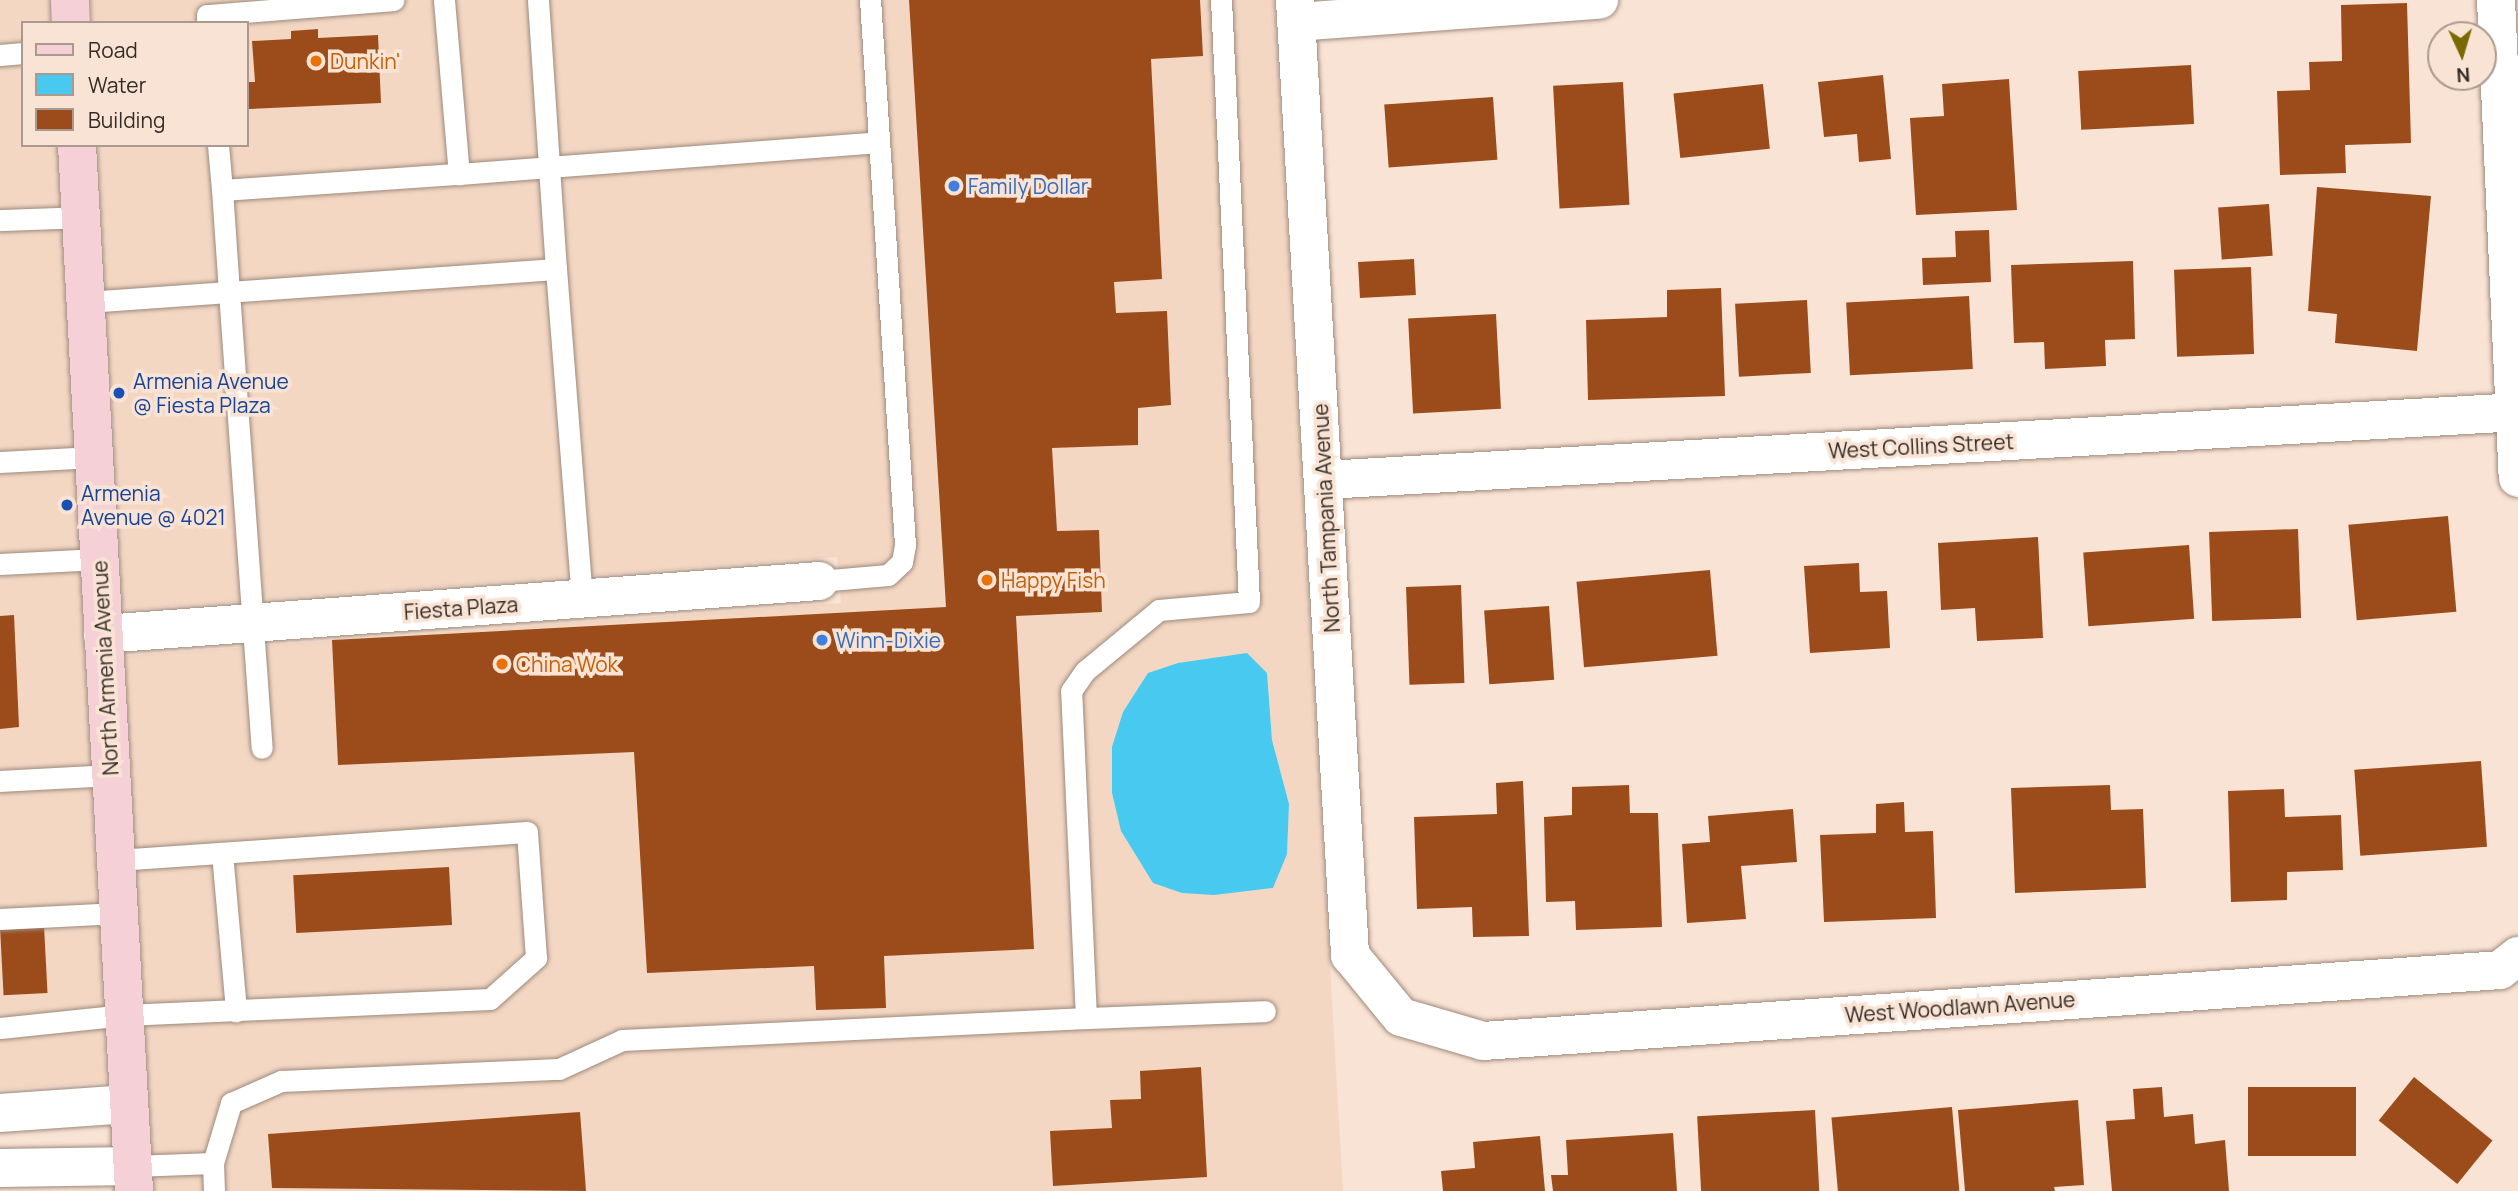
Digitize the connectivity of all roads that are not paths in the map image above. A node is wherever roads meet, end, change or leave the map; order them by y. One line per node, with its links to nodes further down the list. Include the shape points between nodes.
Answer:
1 (70, 0): 10 (main road)
2 (393, 0): 11 (lane, via 207,15)
3 (444, 0): 18 (lane)
4 (538, 0): 17 (lane)
5 (870, 0): 14 (lane)
6 (1221, 0): 48 (lane, via 1249,602 1159,610 1085,671 1071,691)
7 (1599, 0): 9 (street)
8 (2496, 0): 25 (street)
9 (1296, 11): 29 (street, North Tampania Avenue)
10 (71, 21)
11 (207, 21)
12 (21, 53): 13 (lane)
13 (0, 55)
14 (879, 142): 17 (lane); 32 (lane, via 905,545 902,562 888,575)
15 (77, 147): 20 (main road, North Armenia Avenue)
16 (218, 147): 19 (lane)
17 (549, 167): 18 (lane); 22 (lane)
18 (459, 174): 19 (lane)
19 (222, 190): 23 (lane)
20 (81, 217): 21 (lane); 24 (main road, North Armenia Avenue)
21 (0, 219)
22 (556, 269): 23 (lane); 33 (lane)
23 (229, 292): 24 (lane); 34 (lane)
24 (86, 302): 26 (main road, North Armenia Avenue)
25 (2516, 412): 28 (street); 29 (street, West Collins Street)
26 (94, 457): 27 (lane); 30 (main road, North Armenia Avenue)
27 (0, 462)
28 (2518, 477)
29 (1325, 480): 47 (street, North Tampania Avenue, via 1349,955)
30 (99, 559): 31 (lane); 35 (main road, North Armenia Avenue)
31 (0, 564)
32 (819, 582): 33 (street, Fiesta Plaza)
33 (582, 599): 34 (street, Fiesta Plaza)
34 (253, 623): 35 (street, Fiesta Plaza); 36 (lane)
35 (103, 634): 37 (main road, North Armenia Avenue)
36 (262, 748)
37 (111, 775): 38 (lane); 40 (main road, North Armenia Avenue)
38 (0, 781)
39 (222, 853): 40 (lane); 44 (lane); 44 (lane, via 527,832 536,958 491,999)
40 (116, 860): 41 (main road, North Armenia Avenue)
41 (118, 913): 42 (lane); 46 (main road, North Armenia Avenue)
42 (0, 919)
43 (2518, 956): 47 (street, West Woodlawn Avenue, via 2500,970 1483,1041)
44 (236, 1011): 46 (lane)
45 (1265, 1011): 48 (lane)
46 (124, 1015): 49 (lane); 50 (main road, North Armenia Avenue)
47 (1401, 1017)
48 (1086, 1018): 52 (lane, via 622,1040 559,1069 281,1081 232,1103)
49 (0, 1028)
50 (129, 1104): 51 (street); 54 (main road, North Armenia Avenue)
51 (0, 1113)
52 (213, 1163): 54 (lane); 55 (lane)
53 (0, 1168): 54 (street)
54 (133, 1178)
55 (214, 1191)

